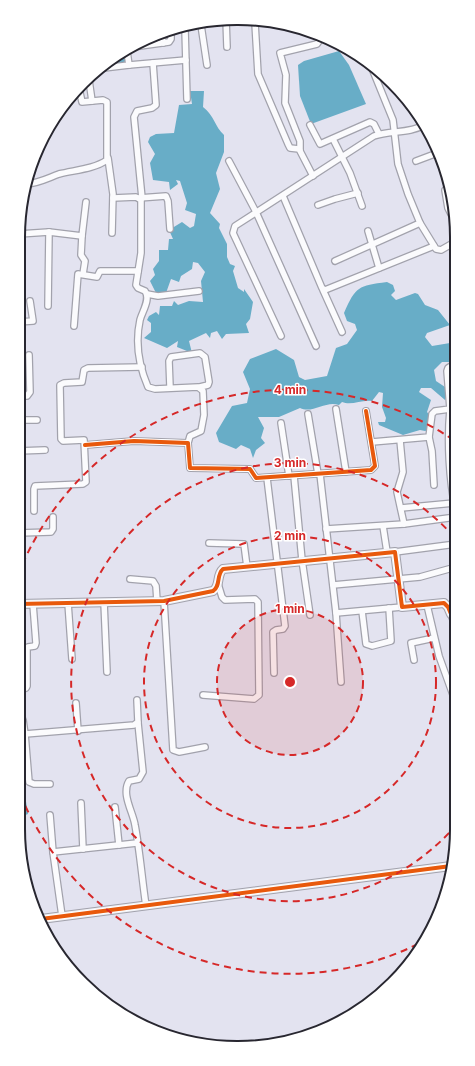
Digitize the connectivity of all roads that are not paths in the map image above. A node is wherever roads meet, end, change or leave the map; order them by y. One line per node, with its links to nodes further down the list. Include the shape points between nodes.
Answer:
1 (226, 25): 10 (street)
2 (255, 26): 27 (street, via 258,74 289,147)
3 (202, 28): 15 (street)
4 (185, 32): 12 (street)
5 (171, 35): 8 (street, via 171,41)
6 (162, 39): 8 (street)
7 (319, 41): 27 (street, via 315,45 280,53 286,75 285,103 300,141)
8 (163, 43): 9 (street)
9 (148, 45)
10 (227, 47)
11 (128, 55): 14 (street)
12 (186, 60): 13 (street); 20 (street)
13 (153, 63): 14 (street); 39 (street, via 156,105 138,111 134,117)
14 (129, 65): 16 (street)
15 (207, 65)
16 (110, 67)
17 (375, 75): 24 (street)
18 (90, 85): 21 (street)
19 (80, 94): 21 (street, via 82,101)
20 (187, 99)
21 (92, 101): 30 (street, via 107,102)
22 (310, 125): 26 (street, via 320,144)
23 (420, 127): 24 (street)
24 (395, 132): 25 (street); 45 (street, via 398,164)
25 (379, 134): 26 (street, via 370,122); 29 (street)
26 (333, 139): 29 (street)
27 (300, 150): 33 (street)
28 (433, 155): 31 (street)
29 (342, 156): 33 (street); 35 (street)
30 (108, 158): 34 (street, via 105,162); 38 (street)
31 (416, 161)
32 (228, 162): 44 (street)
33 (313, 176): 37 (street)
34 (32, 182)
35 (358, 193): 42 (street); 43 (street)
36 (446, 194): 41 (street)
37 (283, 196): 44 (street); 59 (street)
38 (113, 198): 39 (street); 49 (street)
39 (141, 198): 46 (street, via 166,196); 57 (street)
40 (86, 202): 51 (street)
41 (447, 204)
42 (318, 205)
43 (362, 206)
44 (256, 212): 67 (street, via 233,230); 68 (street)
45 (420, 223): 53 (street); 54 (street)
46 (170, 229)
47 (368, 231): 53 (street)
48 (49, 232): 50 (street); 51 (street); 63 (street)
49 (112, 233)
50 (25, 234)
51 (82, 236): 58 (street, via 81,255 85,261)
52 (450, 245): 54 (street, via 441,250)
53 (372, 246): 55 (street); 56 (street)
54 (434, 246): 56 (street)
55 (335, 261)
56 (379, 268): 59 (street)
57 (138, 271): 58 (street, via 100,272 97,277); 61 (street, via 137,286)
58 (83, 274): 65 (street, via 77,275)
59 (323, 290): 66 (street)
60 (199, 291): 61 (street, via 158,296)
61 (147, 294): 70 (street, via 138,340)
62 (30, 301): 64 (street, via 33,321)
63 (48, 306)
64 (25, 322)
65 (74, 326)
66 (342, 332)
67 (281, 336)
68 (316, 346)
69 (29, 355): 75 (street, via 30,392)
70 (142, 367): 72 (street, via 148,387); 87 (street, via 88,368 84,370 82,382 60,385 61,439 83,440)
71 (450, 367): 74 (street, via 447,371)
72 (170, 387): 73 (street); 73 (street, via 171,357 200,353 205,357 209,382 208,385)
73 (200, 387): 86 (street, via 204,396 204,415 200,432 190,436)
74 (450, 390)
75 (25, 396)
76 (336, 409): 90 (street)
77 (450, 409): 83 (street, via 435,411 432,414)
78 (366, 411): 85 (street)
79 (308, 414): 91 (street)
80 (25, 420): 81 (street)
81 (37, 420)
82 (280, 423): 92 (street)
83 (429, 437): 84 (street); 94 (street)
84 (400, 440): 85 (street); 96 (street, via 403,472 397,488)
85 (372, 442): 90 (street, via 374,468)
86 (188, 443): 87 (street, via 134,441); 93 (street, via 190,468 250,469 254,477)
87 (85, 445): 97 (street, via 85,484 35,486)
88 (45, 450): 89 (street)
89 (25, 451)
90 (346, 472): 91 (street)
91 (319, 474): 92 (street); 102 (street)
92 (292, 476): 93 (street); 108 (street)
93 (267, 478): 109 (street)
94 (434, 485)
95 (450, 501): 96 (street)
96 (401, 508): 100 (street)
97 (34, 511)
98 (53, 517): 103 (street, via 51,532)
99 (450, 518): 100 (street)
100 (404, 524): 101 (street)
101 (383, 526): 102 (street); 106 (street)
102 (326, 530): 107 (street)
103 (25, 533)
104 (209, 543): 110 (street, via 244,544)
105 (450, 545): 106 (street)
106 (391, 552): 107 (street); 113 (street)
107 (329, 558): 108 (street); 115 (street)
108 (302, 560): 109 (street); 127 (street)
109 (278, 563): 110 (street); 132 (street, via 285,626 273,632)
110 (247, 567): 114 (street, via 221,570)
111 (450, 569): 113 (street, via 427,576)
112 (130, 579): 116 (street, via 153,581)
113 (399, 579): 115 (street); 122 (street)
114 (218, 584): 116 (street, via 216,590 208,593); 136 (street, via 225,600 255,599 258,602 259,695 257,699)
115 (334, 585): 126 (street)
116 (160, 601): 117 (street); 142 (street, via 173,750 179,752)
117 (104, 602): 118 (street); 131 (street)
118 (68, 603): 120 (street); 129 (street)
119 (25, 604): 120 (street)
120 (34, 604): 134 (street, via 36,643 27,650)
121 (427, 605): 122 (street); 124 (street, via 444,603); 128 (street)
122 (402, 607): 123 (street)
123 (389, 608): 125 (street); 125 (street, via 391,641 372,646 366,644)
124 (450, 609)
125 (362, 611): 126 (street)
126 (336, 613): 133 (street)
127 (310, 615)
128 (434, 638): 130 (street, via 411,643); 135 (street)
129 (72, 658)
130 (414, 660)
131 (107, 672)
132 (274, 673)
133 (341, 682)
134 (25, 688)
135 (450, 688)
136 (203, 695)
137 (137, 700): 139 (street)
138 (76, 702): 140 (street)
139 (138, 723): 140 (street); 147 (street, via 143,772 139,778 129,781 127,786)
140 (78, 731): 141 (street)
141 (25, 734): 143 (street, via 29,782)
142 (205, 747)
143 (50, 784)
144 (81, 804): 149 (street)
145 (114, 807): 148 (street)
146 (50, 815): 150 (street)
147 (137, 843): 148 (street); 152 (street)
148 (120, 845): 149 (street)
149 (83, 849): 150 (street)
150 (53, 852): 153 (street)
151 (446, 867): 152 (street)
152 (146, 906): 153 (street)
153 (62, 916): 154 (street)
154 (45, 918)

